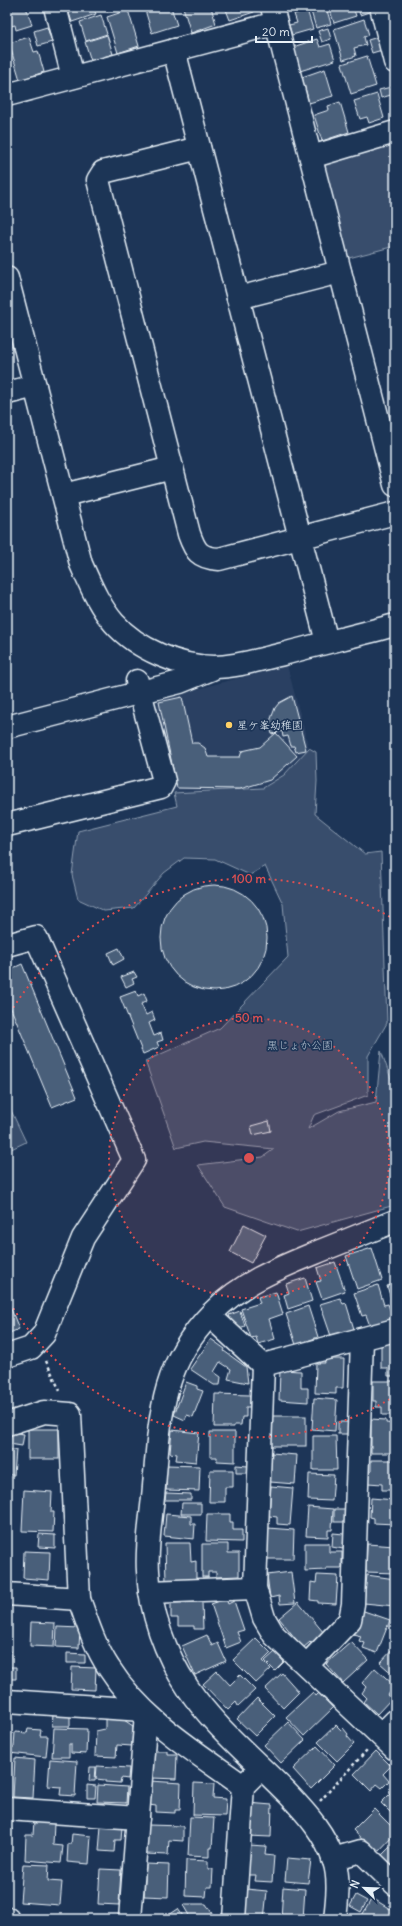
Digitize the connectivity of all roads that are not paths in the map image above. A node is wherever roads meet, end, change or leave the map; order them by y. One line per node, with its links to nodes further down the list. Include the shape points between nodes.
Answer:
1 (55, 7): 6 (street)
2 (381, 7): 5 (street)
3 (274, 15): 4 (street); 10 (street)
4 (174, 50): 6 (street); 9 (street)
5 (395, 62)
6 (73, 77): 7 (street)
7 (7, 95)
8 (395, 132): 10 (street)
9 (199, 148): 13 (street); 16 (street, via 103,172 98,180)
10 (311, 157): 11 (street)
11 (340, 272): 13 (street); 17 (street)
12 (7, 278): 14 (street)
13 (238, 298): 20 (street)
14 (35, 386): 15 (street); 18 (street)
15 (7, 393)
16 (172, 468): 18 (street); 20 (street, via 189,534 199,554 208,558 219,558)
17 (395, 485)
18 (64, 496): 23 (street, via 81,564 94,593 113,622 128,636 150,650 193,666)
19 (395, 512): 20 (street)
20 (300, 538): 22 (street)
21 (395, 625): 22 (street)
22 (327, 642): 23 (street, via 242,664)
23 (215, 667): 24 (street, via 180,682)
24 (138, 687): 25 (street); 26 (street, via 164,781 161,787)
25 (8, 725)
26 (7, 825)
27 (7, 945): 32 (street, via 36,937 134,1160 82,1238 44,1334 31,1348)
28 (395, 1221): 29 (street, via 272,1270 239,1289)
29 (210, 1316): 33 (street); 36 (street, via 181,1352 168,1381 160,1417 148,1569)
30 (395, 1330): 31 (street)
31 (362, 1339): 33 (street); 39 (street, via 353,1604 350,1620)
32 (7, 1356)
33 (264, 1366): 35 (street)
34 (7, 1424): 38 (street, via 44,1412 70,1414)
35 (255, 1588): 36 (street); 39 (street, via 264,1618 274,1635)
36 (150, 1592): 43 (street, via 157,1627 186,1686 207,1715)
37 (7, 1594): 38 (street)
38 (79, 1598): 41 (street, via 88,1626 109,1669)
39 (307, 1666): 42 (street)
40 (7, 1701): 41 (street)
41 (144, 1711): 44 (street, via 162,1728); 46 (street)
42 (390, 1735)
43 (262, 1767): 44 (street); 47 (street, via 316,1823)
44 (243, 1786): 50 (street)
45 (7, 1809): 46 (street)
46 (138, 1818): 49 (street)
47 (334, 1859): 48 (street, via 361,1851); 51 (street, via 338,1890)
48 (395, 1884)
49 (130, 1919)
50 (234, 1919)
51 (335, 1919)

